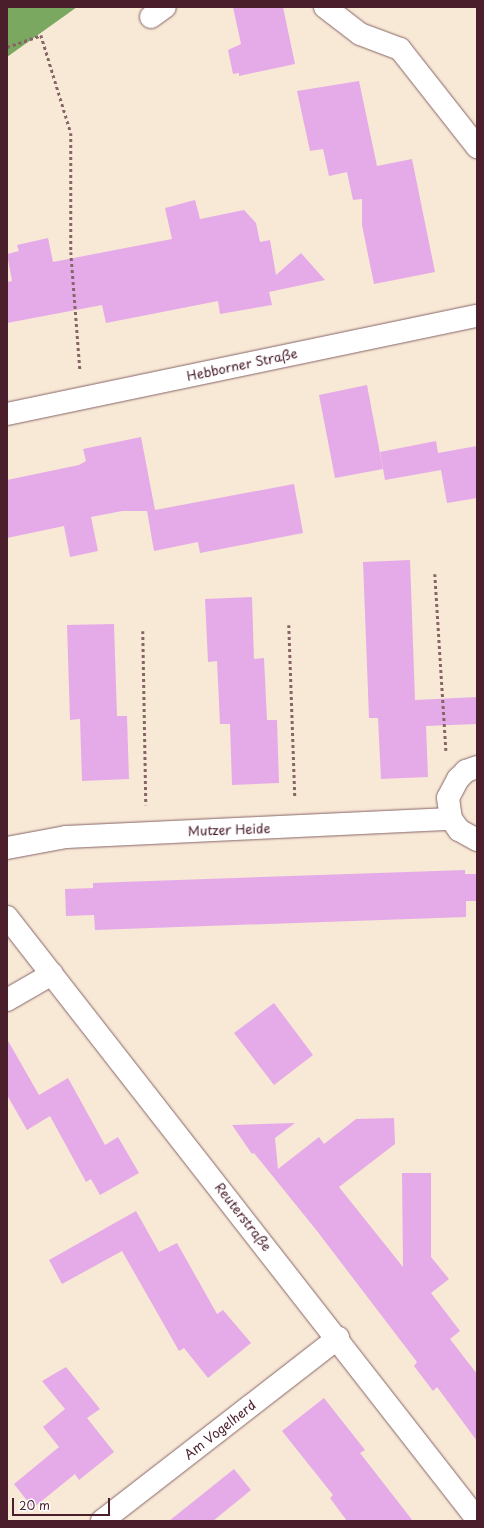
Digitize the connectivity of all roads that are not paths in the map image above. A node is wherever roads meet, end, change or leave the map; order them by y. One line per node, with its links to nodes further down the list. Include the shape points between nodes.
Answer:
1 (325, 7): 3 (street)
2 (350, 7): 3 (street)
3 (360, 34): 4 (street, via 400,49)
4 (477, 147)
5 (477, 316): 6 (street, Hebborner Straße)
6 (7, 414)
7 (477, 768): 8 (street, via 466,772 458,779 448,798)
8 (451, 820): 9 (street, via 459,830); 10 (street, Mutzer Heide, via 66,837)
9 (477, 840)
10 (7, 848)
11 (7, 917): 12 (street, Reuterstraße)
12 (52, 974): 13 (street); 14 (street, Reuterstraße)
13 (7, 1000)
14 (338, 1338): 15 (street, Reuterstraße); 16 (street, Am Vogelherd)
15 (477, 1519)
16 (102, 1521)

